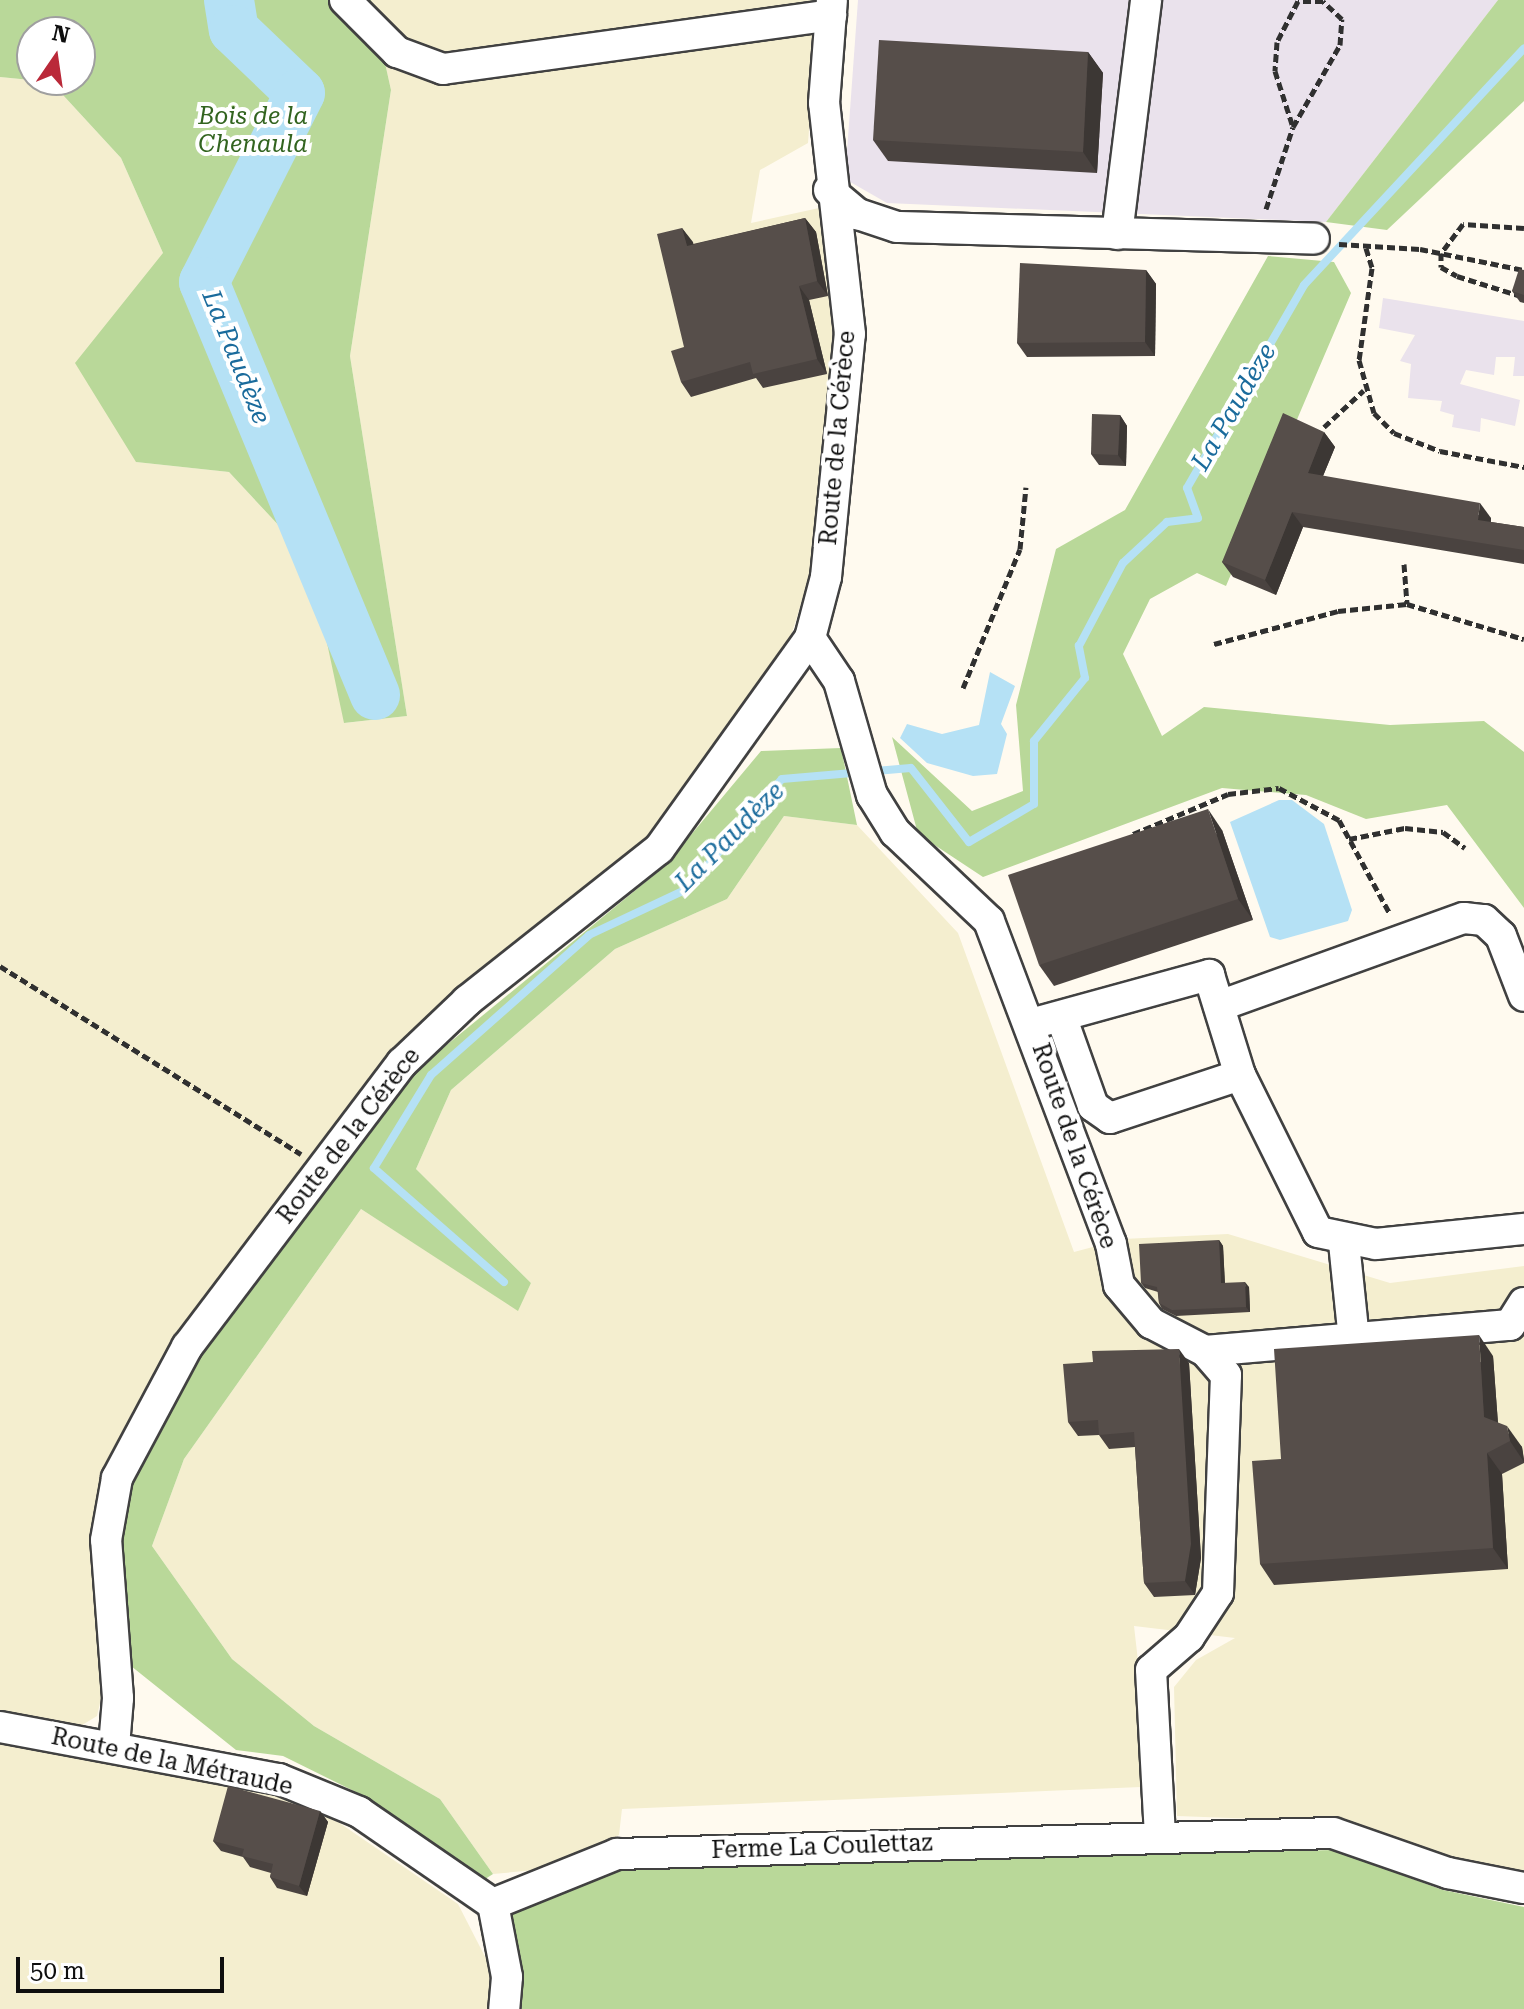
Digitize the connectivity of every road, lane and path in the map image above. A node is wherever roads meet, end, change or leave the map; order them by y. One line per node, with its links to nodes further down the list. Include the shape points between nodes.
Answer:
1 (345, 0): 3 (street, via 397,52 443,69)
2 (1146, 0): 7 (street)
3 (832, 8): 5 (street, Route de la Cérèce, via 824,103)
4 (1293, 127): 4 (path, via 1340,45 1342,19 1323,1 1298,1 1277,42 1275,71); 8 (path)
5 (829, 190): 7 (street, via 858,214 897,227); 19 (street, Route de la Cérèce, via 850,334 826,577)
6 (1524, 228): 10 (path, via 1463,224)
7 (1117, 234): 8 (street)
8 (1260, 238): 9 (street)
9 (1314, 239)
10 (1441, 253): 11 (path); 12 (path, via 1441,267 1457,276); 13 (path, via 1364,248 1372,268 1359,360)
11 (1524, 270)
12 (1524, 297)
13 (1364, 390): 14 (path); 15 (path, via 1394,433 1440,451)
14 (1324, 427)
15 (1524, 467)
16 (1026, 487): 22 (path, via 1020,549)
17 (1404, 564): 18 (path)
18 (1407, 604): 20 (path); 21 (path, via 1338,611)
19 (810, 638): 31 (street, Route de la Cérèce, via 839,681 872,795 895,832 989,921); 33 (street, Route de la Cérèce, via 659,849 445,1021 402,1063)
20 (1524, 639)
21 (1214, 644)
22 (963, 688)
23 (1126, 837): 24 (path, via 1228,794 1279,788 1323,807)
24 (1349, 839): 25 (path, via 1405,828 1443,832); 26 (path)
25 (1465, 848)
26 (1403, 940): 28 (street, via 1464,918 1484,920 1501,936); 29 (street)
27 (0, 966): 33 (path)
28 (1524, 996)
29 (1219, 1006): 30 (street, via 1209,975); 32 (street)
30 (1062, 1019): 31 (street); 32 (street, via 1093,1106 1110,1118)
31 (1031, 1024): 38 (street, Route de la Cérèce, via 1111,1244 1119,1285 1151,1323)
32 (1240, 1075): 35 (street, via 1318,1232)
33 (322, 1168): 40 (street, Route de la Cérèce, via 187,1347 117,1478 106,1540 118,1698)
34 (1524, 1229): 35 (street)
35 (1344, 1243): 37 (street)
36 (1519, 1320): 37 (street)
37 (1354, 1339): 38 (street)
38 (1205, 1351): 41 (street, Route de la Cérèce, via 1226,1375 1226,1530 1218,1593 1189,1637 1151,1670)
39 (0, 1727): 40 (street, Route de la Métraude)
40 (114, 1746): 43 (street, Route de la Métraude, via 279,1779 346,1807)
41 (1160, 1837): 42 (street, Ferme La Coulettaz, via 1333,1833 1448,1873); 43 (street, Ferme La Coulettaz, via 617,1854)
42 (1524, 1888)
43 (493, 1904): 44 (street, via 507,1977)
44 (504, 2009)

